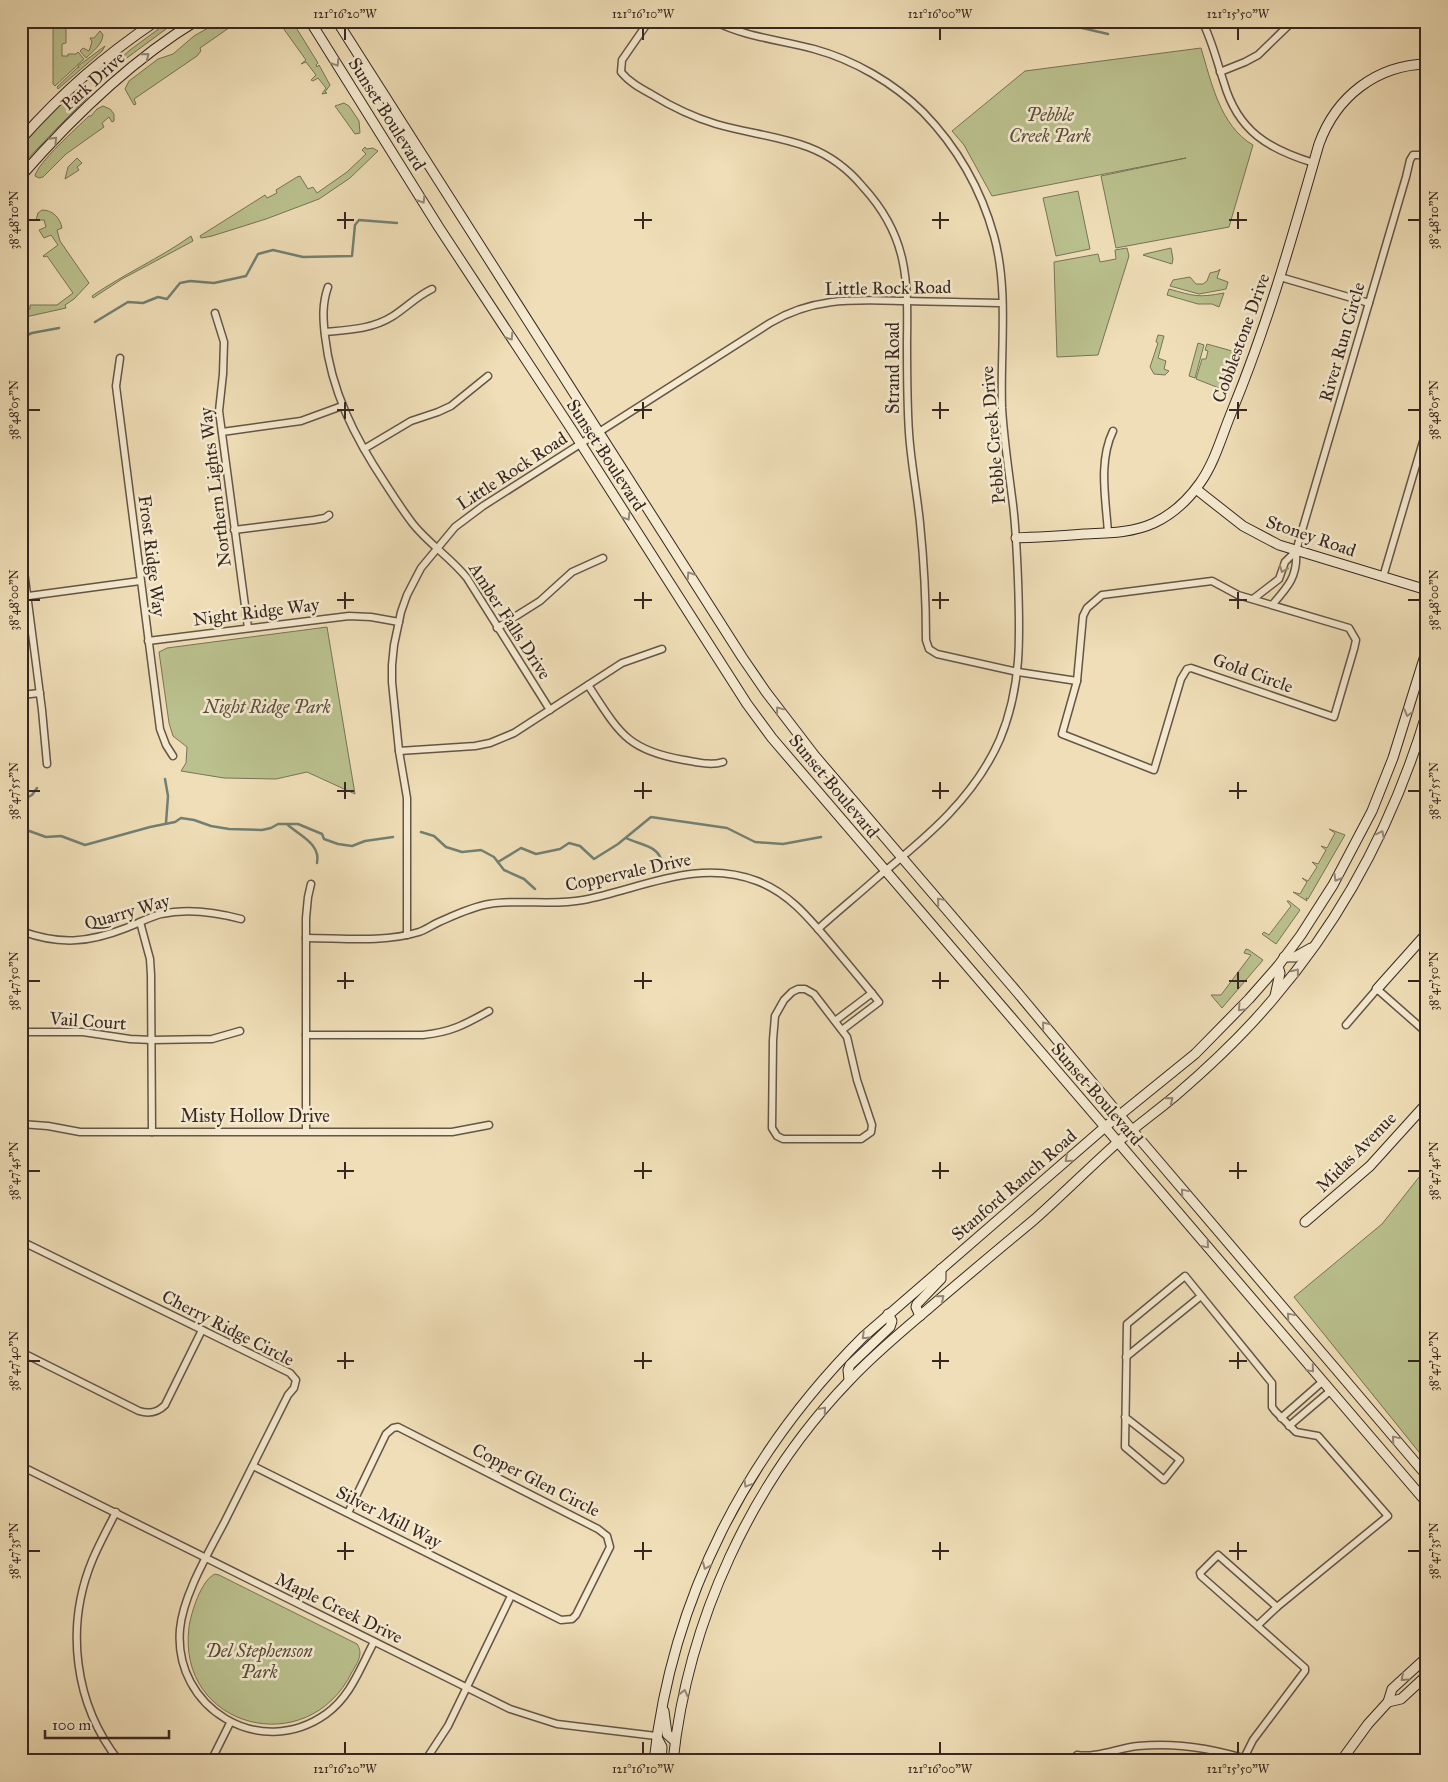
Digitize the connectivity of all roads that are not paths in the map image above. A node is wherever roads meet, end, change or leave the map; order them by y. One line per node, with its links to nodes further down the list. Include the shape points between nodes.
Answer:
1 (156, 21): 13 (main road, Park Drive, via 76,81)
2 (196, 21): 16 (main road, Park Drive, one-way to 2, via 118,78)
3 (310, 21): 32 (main road, Sunset Boulevard, one-way to 32)
4 (337, 21): 10 (main road, Sunset Boulevard)
5 (345, 21): 10 (main road)
6 (649, 21): 20 (street, Strand Road, via 622,60 621,72 627,80 678,109 718,124 789,140 812,149 841,167 866,190 888,220 900,249)
7 (714, 21): 21 (street, Pebble Creek Drive, via 735,30 835,56 883,80 922,111 954,148 982,198 995,240)
8 (1202, 21): 12 (street)
9 (1293, 21): 12 (street, via 1258,55)
10 (345, 34): 31 (main road, Sunset Boulevard)
11 (1427, 64): 15 (main road, Cobblestone Drive, via 1388,71 1351,94 1328,122)
12 (1220, 72): 15 (street, via 1232,104 1253,133 1273,148)
13 (21, 139)
14 (1427, 157): 22 (street, River Run Circle, via 1413,155 1410,160)
15 (1314, 163): 17 (main road, Cobblestone Drive)
16 (21, 176)
17 (1280, 276): 22 (street); 34 (main road, Cobblestone Drive, via 1246,377 1211,463)
18 (328, 287): 24 (street, Amber Falls Drive, via 322,311)
19 (432, 289): 24 (street, via 420,294 391,318 354,330)
20 (908, 301): 21 (street, Little Rock Road); 31 (street, Little Rock Road, via 829,301 788,313); 55 (street, Strand Road, via 908,414 921,538 926,640 929,649 937,654)
21 (1002, 302): 38 (street, Pebble Creek Drive, via 1002,410)
22 (1369, 303): 41 (street, River Run Circle)
23 (215, 313): 30 (street, Northern Lights Way, via 224,342 219,403)
24 (325, 332): 27 (street, Amber Falls Drive, via 332,375)
25 (120, 358): 44 (street, Frost Ridge Way, via 116,386)
26 (488, 376): 33 (street, via 451,406 411,421)
27 (342, 406): 30 (street, via 301,421); 33 (street, Amber Falls Drive)
28 (1427, 428): 43 (street)
29 (1113, 431): 37 (street, via 1104,467)
30 (222, 432): 36 (street, Northern Lights Way)
31 (599, 432): 32 (street, Little Rock Road); 66 (main road, Sunset Boulevard, one-way to 31, via 815,756 766,692)
32 (580, 444): 40 (street, Little Rock Road, via 470,516 455,527); 67 (main road, Sunset Boulevard, one-way to 67, via 747,704 798,770)
33 (364, 449): 40 (street, Amber Falls Drive, via 412,523)
34 (1196, 489): 37 (main road, Cobblestone Drive, via 1175,510 1154,523); 41 (main road, Stoney Road, via 1254,533)
35 (329, 515): 36 (street, via 314,520)
36 (234, 530): 50 (street, Northern Lights Way)
37 (1108, 533): 38 (main road, Cobblestone Drive)
38 (1016, 538): 55 (street, Pebble Creek Drive, via 1020,632)
39 (21, 548): 46 (street)
40 (437, 548): 49 (street, Little Rock Road, via 421,568 407,595); 51 (street, Amber Falls Drive, via 458,566)
41 (1296, 551): 43 (main road, Stoney Road); 47 (street, one-way to 47, via 1285,562 1278,579); 48 (street, via 1293,579)
42 (603, 558): 51 (street, via 572,572 540,601)
43 (1383, 577): 45 (main road, Stoney Road)
44 (140, 581): 46 (street); 52 (street, Frost Ridge Way)
45 (1427, 590)
46 (24, 596): 58 (street)
47 (1253, 599): 48 (street, Gold Circle); 56 (street, Gold Circle, via 1212,581 1102,595 1083,616)
48 (1272, 605): 56 (street, Gold Circle, via 1349,628 1356,640 1334,718 1191,668 1186,669 1180,679 1154,770 1062,734)
49 (399, 622): 50 (street, Night Ridge Way, via 349,616); 62 (street, Little Rock Road, via 392,682)
50 (248, 628): 52 (street, Night Ridge Way)
51 (497, 628): 60 (street, Amber Falls Drive)
52 (148, 640): 63 (street, Frost Ridge Way, via 160,729)
53 (662, 649): 57 (street, via 622,663)
54 (1427, 649): 77 (main road, Stanford Ranch Road, one-way to 77, via 1393,758 1372,811 1333,885)
55 (1018, 672): 56 (street); 66 (street, Pebble Creek Drive, via 1001,737 982,773 950,814)
56 (1077, 681)
57 (588, 685): 60 (street); 64 (street, via 617,728 639,747 670,758 706,764)
58 (40, 693): 59 (street); 65 (street)
59 (21, 696)
60 (550, 710): 62 (street, via 514,733 490,743)
61 (1427, 712): 76 (main road, Stanford Ranch Road, one-way to 61, via 1348,894 1388,818)
62 (399, 751): 74 (street, Little Rock Road, via 407,798)
63 (173, 756)
64 (723, 762)
65 (47, 764)
66 (902, 857): 67 (street, Pebble Creek Drive); 94 (main road, Sunset Boulevard, one-way to 66)
67 (885, 871): 71 (street, Pebble Creek Drive); 97 (main road, Sunset Boulevard)
68 (311, 884): 75 (street, via 306,908)
69 (241, 919): 70 (street, Quarry Way, via 194,911 160,914)
70 (140, 922): 72 (street, Quarry Way, via 107,936 78,940 53,940); 92 (street, via 150,959)
71 (818, 929): 74 (street, Coppervale Drive, via 798,907 775,890 743,876 696,872 582,900 489,904 458,913); 80 (street, Coppervale Drive)
72 (21, 931)
73 (1427, 933): 79 (main road)
74 (407, 935): 75 (street, Coppervale Drive)
75 (306, 938): 91 (street)
76 (1316, 945): 77 (main road, via 1295,957); 81 (main road, Stanford Ranch Road, one-way to 76)
77 (1284, 957): 78 (main road, Stanford Ranch Road)
78 (1278, 966): 81 (main road, via 1280,974); 94 (main road, Stanford Ranch Road, one-way to 94, via 1212,1039)
79 (1377, 989): 86 (street); 90 (street)
80 (872, 993): 82 (street); 84 (street, Coppervale Drive, via 879,1002)
81 (1274, 998): 98 (main road, Stanford Ranch Road, one-way to 81, via 1219,1058)
82 (856, 1005): 84 (street); 85 (street)
83 (489, 1011): 91 (street, via 456,1029 434,1034)
84 (863, 1014): 87 (street)
85 (835, 1021): 87 (street); 87 (street, via 814,994 805,989 792,992 778,1010 773,1032 771,1121 777,1136 783,1139 855,1140 871,1132 870,1117)
86 (1346, 1025)
87 (842, 1030)
88 (240, 1031): 92 (street, Vail Court, via 212,1039)
89 (21, 1032): 92 (street, Vail Court, via 83,1032)
90 (1427, 1033)
91 (306, 1035): 99 (street)
92 (152, 1040): 100 (street)
93 (1427, 1103): 102 (main road, Midas Avenue, via 1370,1166)
94 (1119, 1116): 97 (main road, Stanford Ranch Road); 98 (main road, Sunset Boulevard)
95 (21, 1124): 100 (street, Misty Hollow Drive, via 80,1132)
96 (489, 1125): 99 (street, Misty Hollow Drive, via 452,1132)
97 (1105, 1128): 101 (main road, Sunset Boulevard); 104 (main road, Stanford Ranch Road, one-way to 104)
98 (1132, 1130): 101 (main road, Stanford Ranch Road); 119 (main road, Sunset Boulevard, one-way to 98)
99 (306, 1131): 100 (street, Misty Hollow Drive)
100 (152, 1132)
101 (1118, 1143): 107 (main road, Stanford Ranch Road, one-way to 101); 112 (main road, Sunset Boulevard, one-way to 112)
102 (1305, 1222)
103 (21, 1242): 108 (street, Cherry Ridge Circle)
104 (940, 1269): 106 (main road, Stanford Ranch Road); 107 (main road, via 940,1279 917,1304)
105 (1201, 1296): 110 (street); 110 (street, via 1185,1276 1127,1324); 115 (street, via 1272,1383 1272,1407)
106 (888, 1314): 111 (main road, via 892,1321 890,1326 850,1365); 131 (main road, Stanford Ranch Road, one-way to 131, via 809,1395 770,1447 744,1489 726,1521 685,1616)
107 (920, 1316): 111 (main road, Stanford Ranch Road)
108 (202, 1330): 109 (street, via 165,1405 152,1413 139,1411); 117 (street, Cherry Ridge Circle, via 290,1373 296,1380)
109 (21, 1352)
110 (1126, 1357): 114 (street)
111 (849, 1380): 135 (main road, Stanford Ranch Road, one-way to 111, via 692,1657 731,1554 777,1471)
112 (1322, 1382): 113 (main road, Sunset Boulevard); 115 (street)
113 (1330, 1391): 116 (street); 120 (main road, Sunset Boulevard)
114 (1125, 1417): 114 (street, via 1124,1447 1164,1480 1180,1460)
115 (1281, 1418): 116 (street)
116 (1289, 1426): 125 (street, via 1301,1434 1318,1436 1388,1516)
117 (253, 1466): 122 (street, Silver Mill Way); 123 (street, Cherry Ridge Circle)
118 (22, 1468): 121 (street, Maple Creek Drive)
119 (1427, 1476)
120 (1427, 1503)
121 (116, 1512): 123 (street, Maple Creek Drive); 139 (street, via 86,1578 79,1611 77,1647 80,1679 90,1712 106,1744)
122 (348, 1512): 124 (street, Silver Mill Way); 124 (street, Copper Glen Circle, via 386,1434 398,1427 607,1536 609,1551 572,1619 561,1620)
123 (206, 1558): 127 (street, Maple Creek Drive); 133 (street, Cherry Ridge Circle, via 183,1614 181,1656 196,1692)
124 (511, 1596): 130 (street)
125 (1277, 1607): 126 (street); 126 (street, via 1218,1555 1200,1573)
126 (1258, 1626): 137 (street, via 1304,1665 1305,1671 1253,1740)
127 (374, 1642): 130 (street, Maple Creek Drive); 133 (street, via 353,1685 338,1704 318,1719 283,1731)
128 (1427, 1657): 132 (main road, one-way to 132, via 1392,1689)
129 (1427, 1675): 132 (main road, via 1402,1698)
130 (467, 1688): 134 (street, Maple Creek Drive, via 539,1720); 141 (street)
131 (663, 1698): 134 (main road, Stanford Ranch Road); 135 (main road, via 666,1734)
132 (1388, 1702): 146 (main road)
133 (230, 1723): 140 (street)
134 (656, 1736): 142 (main road, Stanford Ranch Road); 143 (main road, via 662,1747)
135 (675, 1741): 144 (main road, Stanford Ranch Road)
136 (1077, 1755): 138 (street)
137 (1244, 1758): 138 (street, via 1169,1745 1127,1747); 145 (street)
138 (1087, 1759)
139 (119, 1761)
140 (211, 1761)
141 (425, 1761)
142 (654, 1761)
143 (661, 1761)
144 (672, 1761)
145 (1253, 1761)
146 (1341, 1761)

